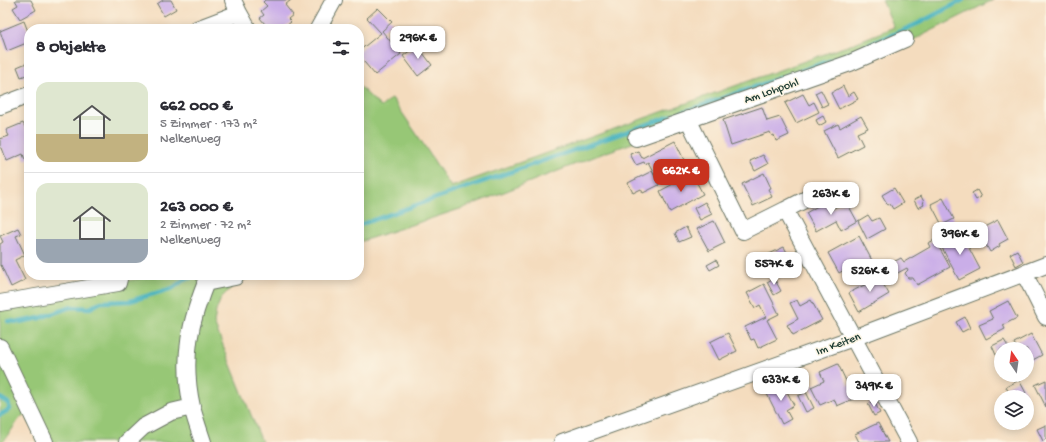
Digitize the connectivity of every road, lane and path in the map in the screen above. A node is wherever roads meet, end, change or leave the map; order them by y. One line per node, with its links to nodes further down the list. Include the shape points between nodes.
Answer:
1 (334, 0): 5 (street)
2 (236, 6): 3 (street); 4 (street)
3 (205, 24)
4 (245, 24)
5 (321, 24)
6 (905, 39): 9 (street, Am Lohpohl, via 850,63)
7 (24, 97): 8 (street)
8 (0, 106)
9 (688, 119): 10 (street, Am Lohpohl); 12 (street, via 743,231)
10 (636, 138)
11 (818, 193): 12 (street)
12 (785, 210): 19 (street)
13 (1046, 265): 14 (street, Im Keiten)
14 (1024, 273): 18 (street); 19 (street, Im Keiten)
15 (119, 280): 17 (street, via 118,283)
16 (207, 280): 21 (street, via 189,332 188,380)
17 (0, 303)
18 (1046, 317)
19 (853, 338): 25 (street, Im Keiten); 26 (street)
20 (0, 347): 22 (street)
21 (192, 407): 23 (street, via 170,412 143,426); 24 (street)
22 (45, 442)
23 (127, 442)
24 (203, 442)
25 (562, 442)
26 (908, 442)

